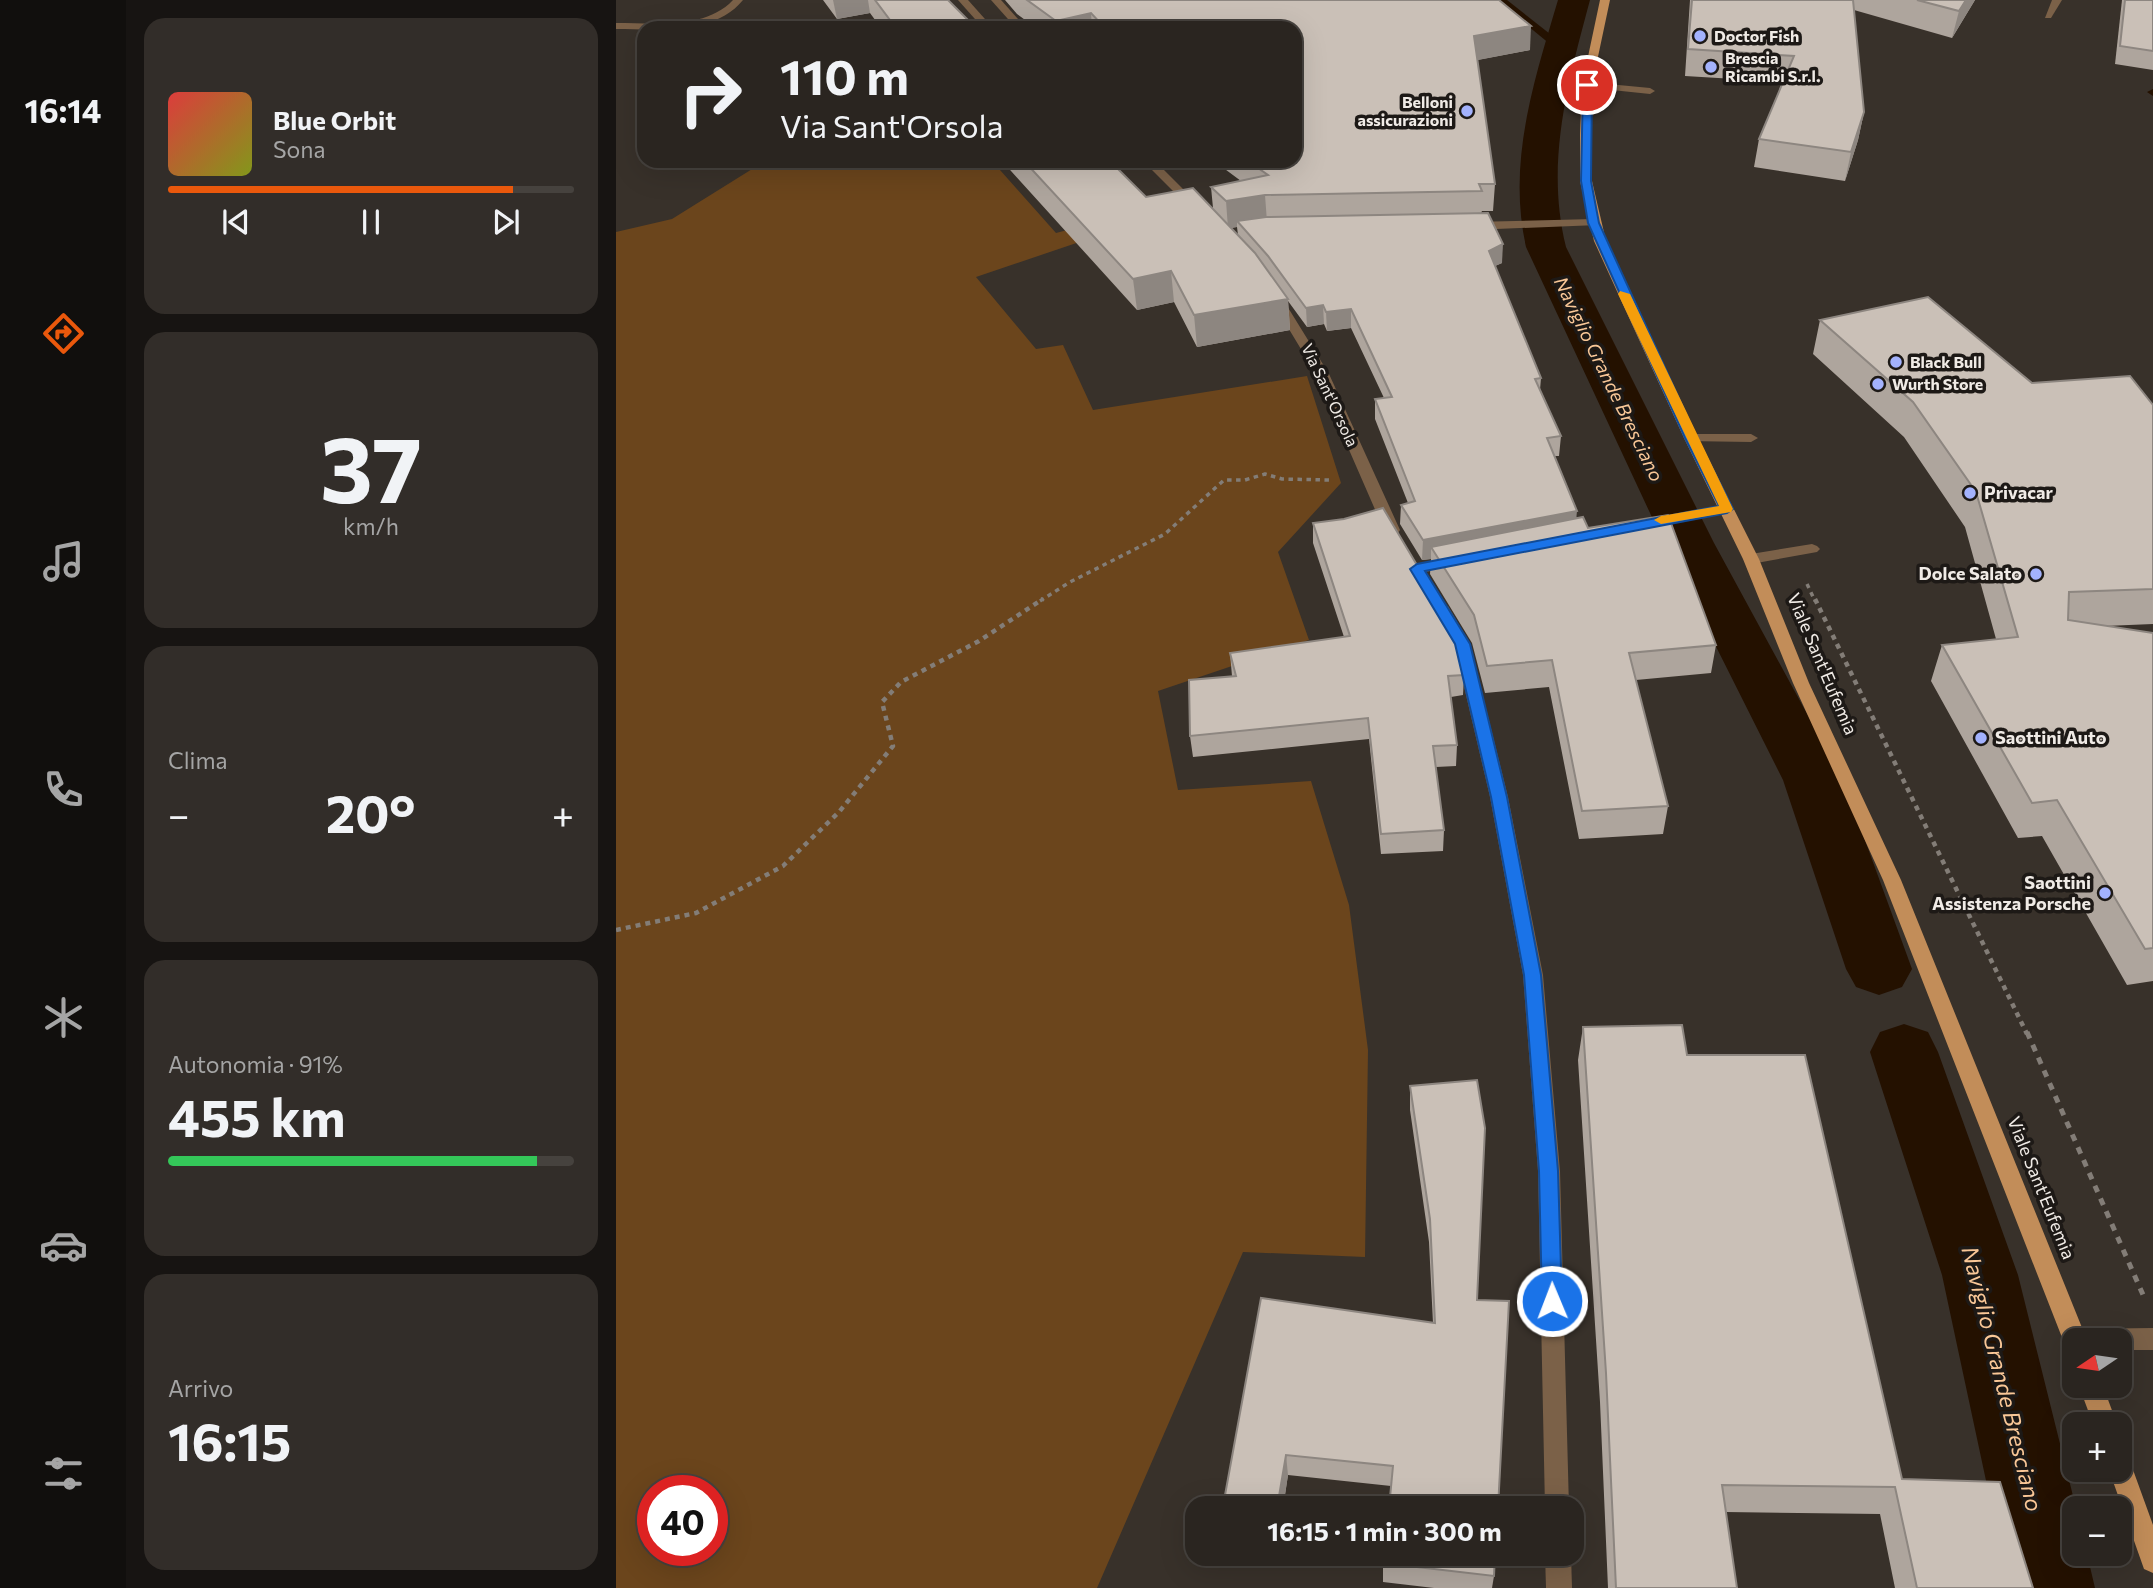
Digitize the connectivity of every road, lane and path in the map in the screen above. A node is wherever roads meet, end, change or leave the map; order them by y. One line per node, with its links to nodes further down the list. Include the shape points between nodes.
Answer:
1 (738, 0): 7 (street, via 731,12)
2 (963, 0): 8 (street)
3 (996, 0): 9 (street)
4 (1605, 0): 12 (main road, Viale Sant'Eufemia)
5 (2057, 0): 6 (street)
6 (2048, 16)
7 (707, 21)
8 (982, 21)
9 (1015, 21)
10 (637, 25): 11 (street)
11 (616, 26)
12 (1587, 85): 13 (street); 16 (main road, Viale Sant'Eufemia, via 1586,181)
13 (1650, 91)
14 (1156, 168): 15 (street)
15 (1205, 216)
16 (1594, 223): 17 (street); 19 (main road, Viale Sant'Eufemia)
17 (1460, 226)
18 (1263, 279): 26 (street, Via Sant'Orsola, via 1324,374 1384,514)
19 (1691, 438): 20 (street); 22 (main road, Viale Sant'Eufemia)
20 (1751, 438)
21 (1335, 480): 29 (path, via 1282,480 1265,474 1224,480 1165,534 1070,582 979,641 901,681 882,702 893,746 839,812 783,866 696,913)
22 (1727, 509): 23 (street); 28 (main road, Viale Sant'Eufemia)
23 (1642, 524)
24 (1812, 549): 25 (street)
25 (1791, 551): 28 (street); 30 (path, via 2020,1017)
26 (1410, 558): 27 (street); 35 (street, Via Sant'Orsola, via 1462,644 1499,797 1533,975 1549,1171)
27 (1472, 558)
28 (1751, 559): 31 (main road, Viale Sant'Eufemia, via 1801,683 1892,880)
29 (616, 930)
30 (2148, 1306)
31 (2070, 1328)
32 (2132, 1339): 33 (street)
33 (2153, 1339)
34 (2125, 1482): 36 (main road)
35 (1557, 1496)
36 (2153, 1560)
37 (1558, 1566): 38 (street)
38 (1559, 1588)

